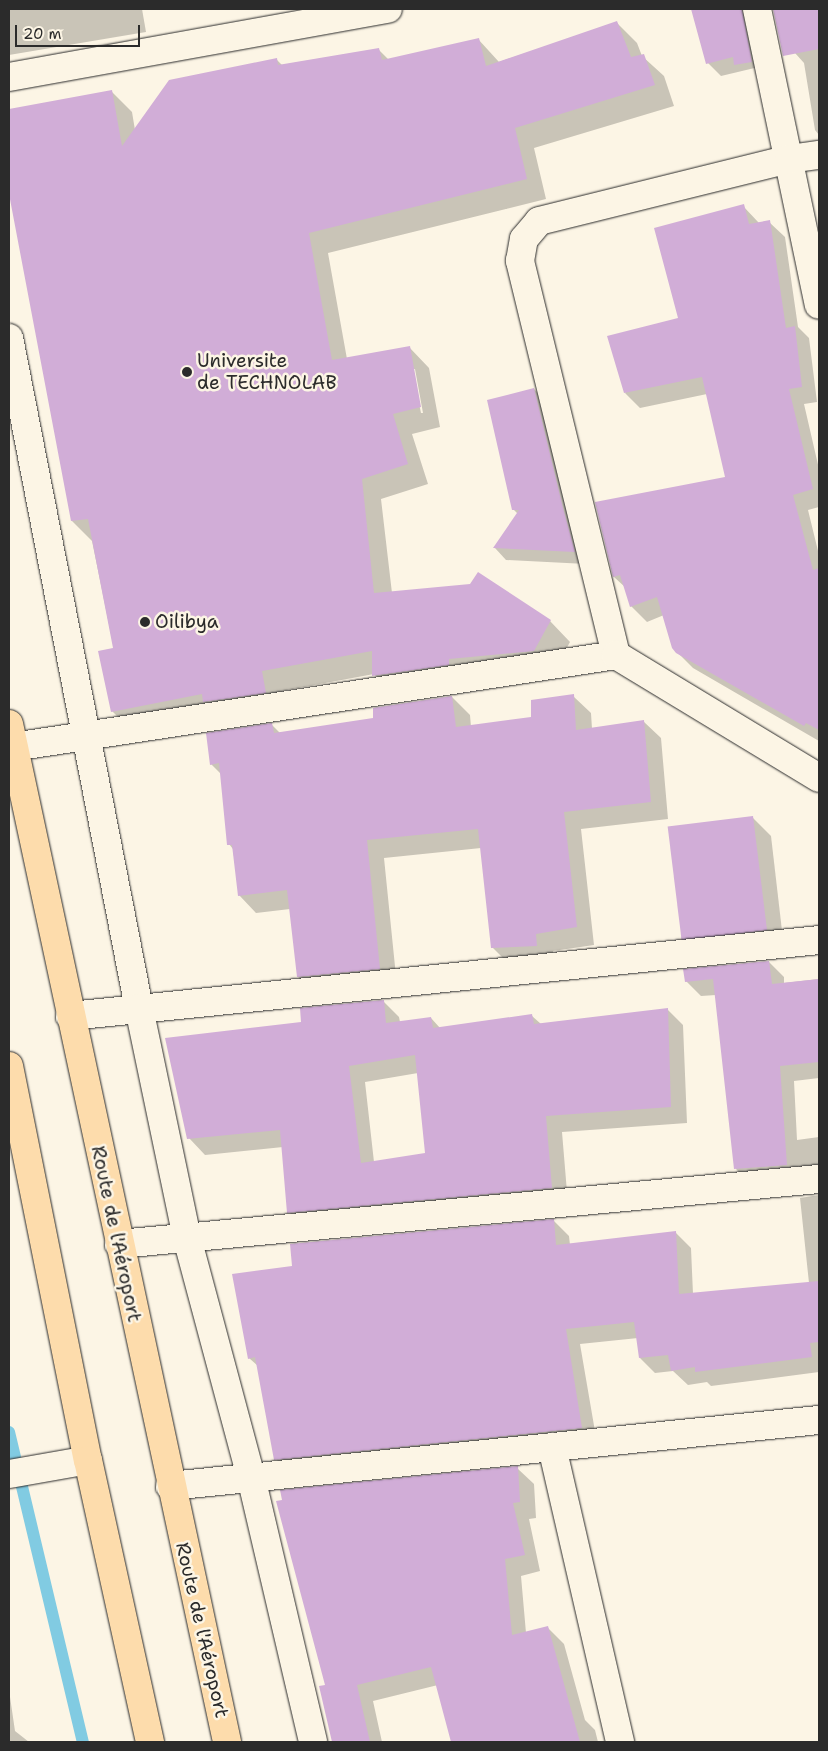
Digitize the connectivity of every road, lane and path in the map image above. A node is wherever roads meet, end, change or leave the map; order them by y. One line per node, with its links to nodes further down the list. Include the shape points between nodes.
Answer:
1 (388, 9): 3 (street)
2 (757, 9): 5 (street)
3 (9, 77)
4 (819, 155): 5 (street)
5 (789, 159): 6 (street); 8 (street, via 539,221 524,239 520,261)
6 (819, 305)
7 (9, 338): 10 (street)
8 (616, 655): 10 (street); 11 (street)
9 (11, 736): 10 (street); 14 (highway, Route de l'Aéroport)
10 (88, 736): 13 (street)
11 (819, 778)
12 (819, 940): 13 (street)
13 (138, 1008): 14 (street); 17 (street)
14 (70, 1016): 18 (highway, Route de l'Aéroport)
15 (9, 1066): 21 (highway)
16 (819, 1179): 17 (street)
17 (187, 1238): 18 (street); 23 (street)
18 (119, 1244): 24 (highway, Route de l'Aéroport)
19 (819, 1420): 20 (street)
20 (552, 1447): 23 (street); 28 (street)
21 (88, 1460): 22 (street); 25 (highway)
22 (9, 1474)
23 (251, 1477): 24 (street); 27 (street)
24 (170, 1486): 26 (highway, Route de l'Aéroport)
25 (150, 1742)
26 (227, 1742)
27 (313, 1742)
28 (620, 1742)

